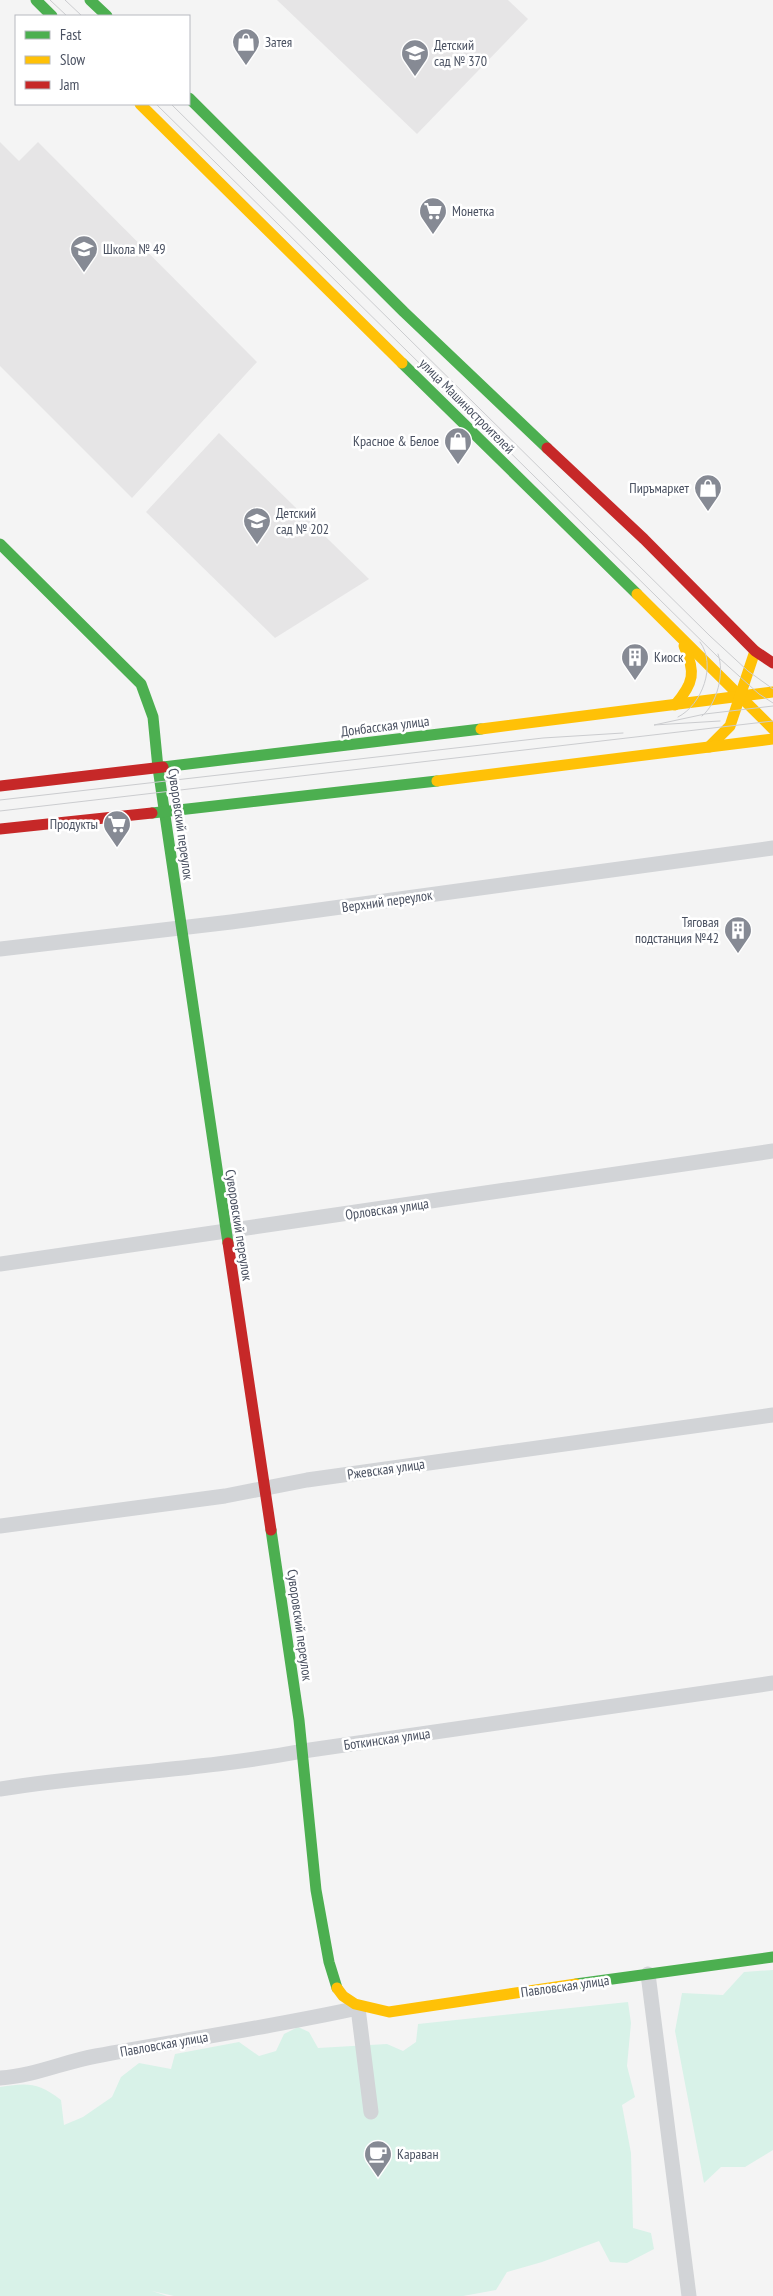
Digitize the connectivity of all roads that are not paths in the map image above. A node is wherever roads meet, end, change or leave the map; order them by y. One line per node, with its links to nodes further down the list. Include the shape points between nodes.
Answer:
1 (36, 0): 3 (main road)
2 (90, 0): 4 (main road)
3 (51, 15)
4 (106, 15)
5 (190, 99): 9 (main road, улица Машиностроителей, via 404,312 644,539)
6 (141, 105): 8 (main road, улица Машиностроителей)
7 (0, 544): 17 (main road, Суворовский переулок, via 141,684 154,717)
8 (681, 639): 12 (main road, улица Машиностроителей); 13 (main road, via 692,662 693,680)
9 (755, 651): 10 (main road, улица Машиностроителей); 12 (main road)
10 (773, 664)
11 (773, 692): 12 (main road, Донбасская улица)
12 (740, 698): 13 (main road, Донбасская улица); 14 (main road, улица Машиностроителей); 16 (main road, via 730,726)
13 (675, 705): 17 (main road, Донбасская улица)
14 (773, 729)
15 (773, 738): 16 (main road)
16 (708, 747): 19 (main road)
17 (158, 768): 18 (main road, Донбасская улица); 19 (main road, Суворовский переулок)
18 (0, 786)
19 (162, 814): 20 (main road); 22 (main road, Суворовский переулок)
20 (0, 829)
21 (773, 848): 22 (street, Верхний переулок)
22 (182, 927): 23 (street, Верхний переулок); 25 (main road, Суворовский переулок)
23 (0, 949)
24 (773, 1151): 25 (street, Орловская улица)
25 (225, 1232): 26 (street, Орловская улица); 28 (main road, Суворовский переулок)
26 (0, 1264)
27 (773, 1415): 28 (street, Ржевская улица)
28 (266, 1487): 29 (street, Ржевская улица, via 225,1496); 31 (main road, Суворовский переулок)
29 (0, 1526)
30 (773, 1683): 31 (street, Боткинская улица)
31 (303, 1751): 32 (street, Боткинская улица); 35 (main road, Суворовский переулок, via 321,1922 330,1968 338,1989)
32 (0, 1789)
33 (773, 1956): 34 (main road, Павловская улица)
34 (648, 1974): 35 (main road, Павловская улица, via 389,2012); 38 (street)
35 (358, 2008): 36 (street, Павловская улица, via 93,2056 22,2076); 37 (street)
36 (0, 2078)
37 (371, 2112)
38 (689, 2296)

